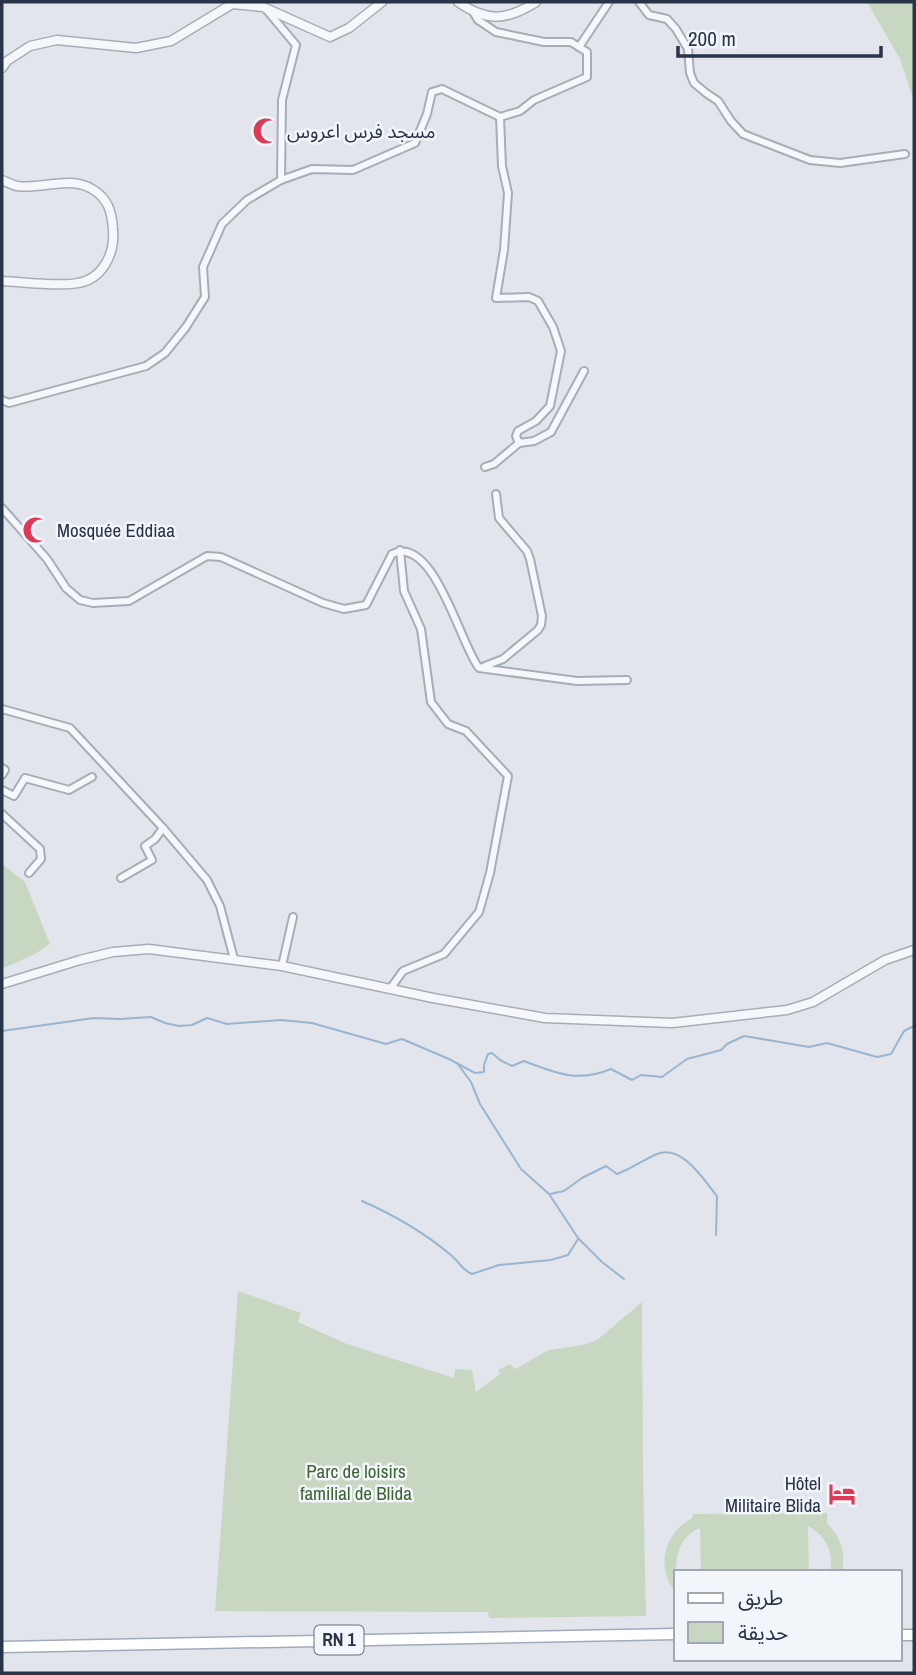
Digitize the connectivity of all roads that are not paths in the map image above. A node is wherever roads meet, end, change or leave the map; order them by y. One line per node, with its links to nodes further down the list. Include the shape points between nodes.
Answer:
1 (382, 2): 6 (street, via 330,37)
2 (458, 2): 7 (street)
3 (536, 2): 7 (street, via 507,16)
4 (609, 2): 8 (street)
5 (639, 2): 11 (street, via 649,15 667,19 676,29 688,48 694,83 718,101 743,134 810,160 840,163)
6 (264, 7): 9 (street, via 232,4 171,41 136,48 57,40 30,46); 13 (street, via 296,45 282,100)
7 (473, 12): 8 (street, via 496,32)
8 (579, 47): 10 (street, via 587,52 587,77)
9 (2, 68)
10 (500, 117): 13 (street, via 442,89 432,92 415,143 354,170 312,169); 17 (street, via 508,193 496,298 538,301 561,351 550,406 518,431)
11 (905, 153)
12 (2, 180): 14 (street, via 18,186 89,186 107,203 114,242 103,268 78,283)
13 (281, 180): 16 (street, via 247,200 222,225 203,267 205,296 165,354 146,366 9,402)
14 (2, 281)
15 (584, 371): 17 (street, via 551,432)
16 (2, 400)
17 (519, 443): 18 (street)
18 (485, 467)
19 (496, 494): 22 (street, via 499,518 527,551 542,616 538,630 503,659)
20 (2, 508): 21 (street, via 66,588 80,600 93,603 129,601 207,556 221,557 344,609 366,605 393,554)
21 (400, 550): 22 (street, via 413,553 432,570); 38 (street, via 404,591 421,629 431,702 448,724 466,731 508,776 479,912 444,954 403,971)
22 (479, 668): 23 (street, via 568,680)
23 (627, 680)
24 (2, 709): 30 (street, via 70,728)
25 (2, 768): 26 (street)
26 (2, 775)
27 (92, 777): 28 (street, via 69,790 25,778 14,796)
28 (2, 790)
29 (2, 814): 31 (street, via 40,849 41,859)
30 (163, 828): 32 (street, via 145,846 152,860); 35 (street, via 207,880 220,906)
31 (29, 873)
32 (121, 878)
33 (293, 917): 36 (street)
34 (914, 950): 38 (street, via 885,960 800,1006 701,1021 545,1018)
35 (234, 959): 36 (street); 37 (street, via 149,949 113,952)
36 (282, 966): 38 (street)
37 (2, 984)
38 (390, 989)
39 (674, 1637): 40 (main road, RN 1)
40 (2, 1649)

